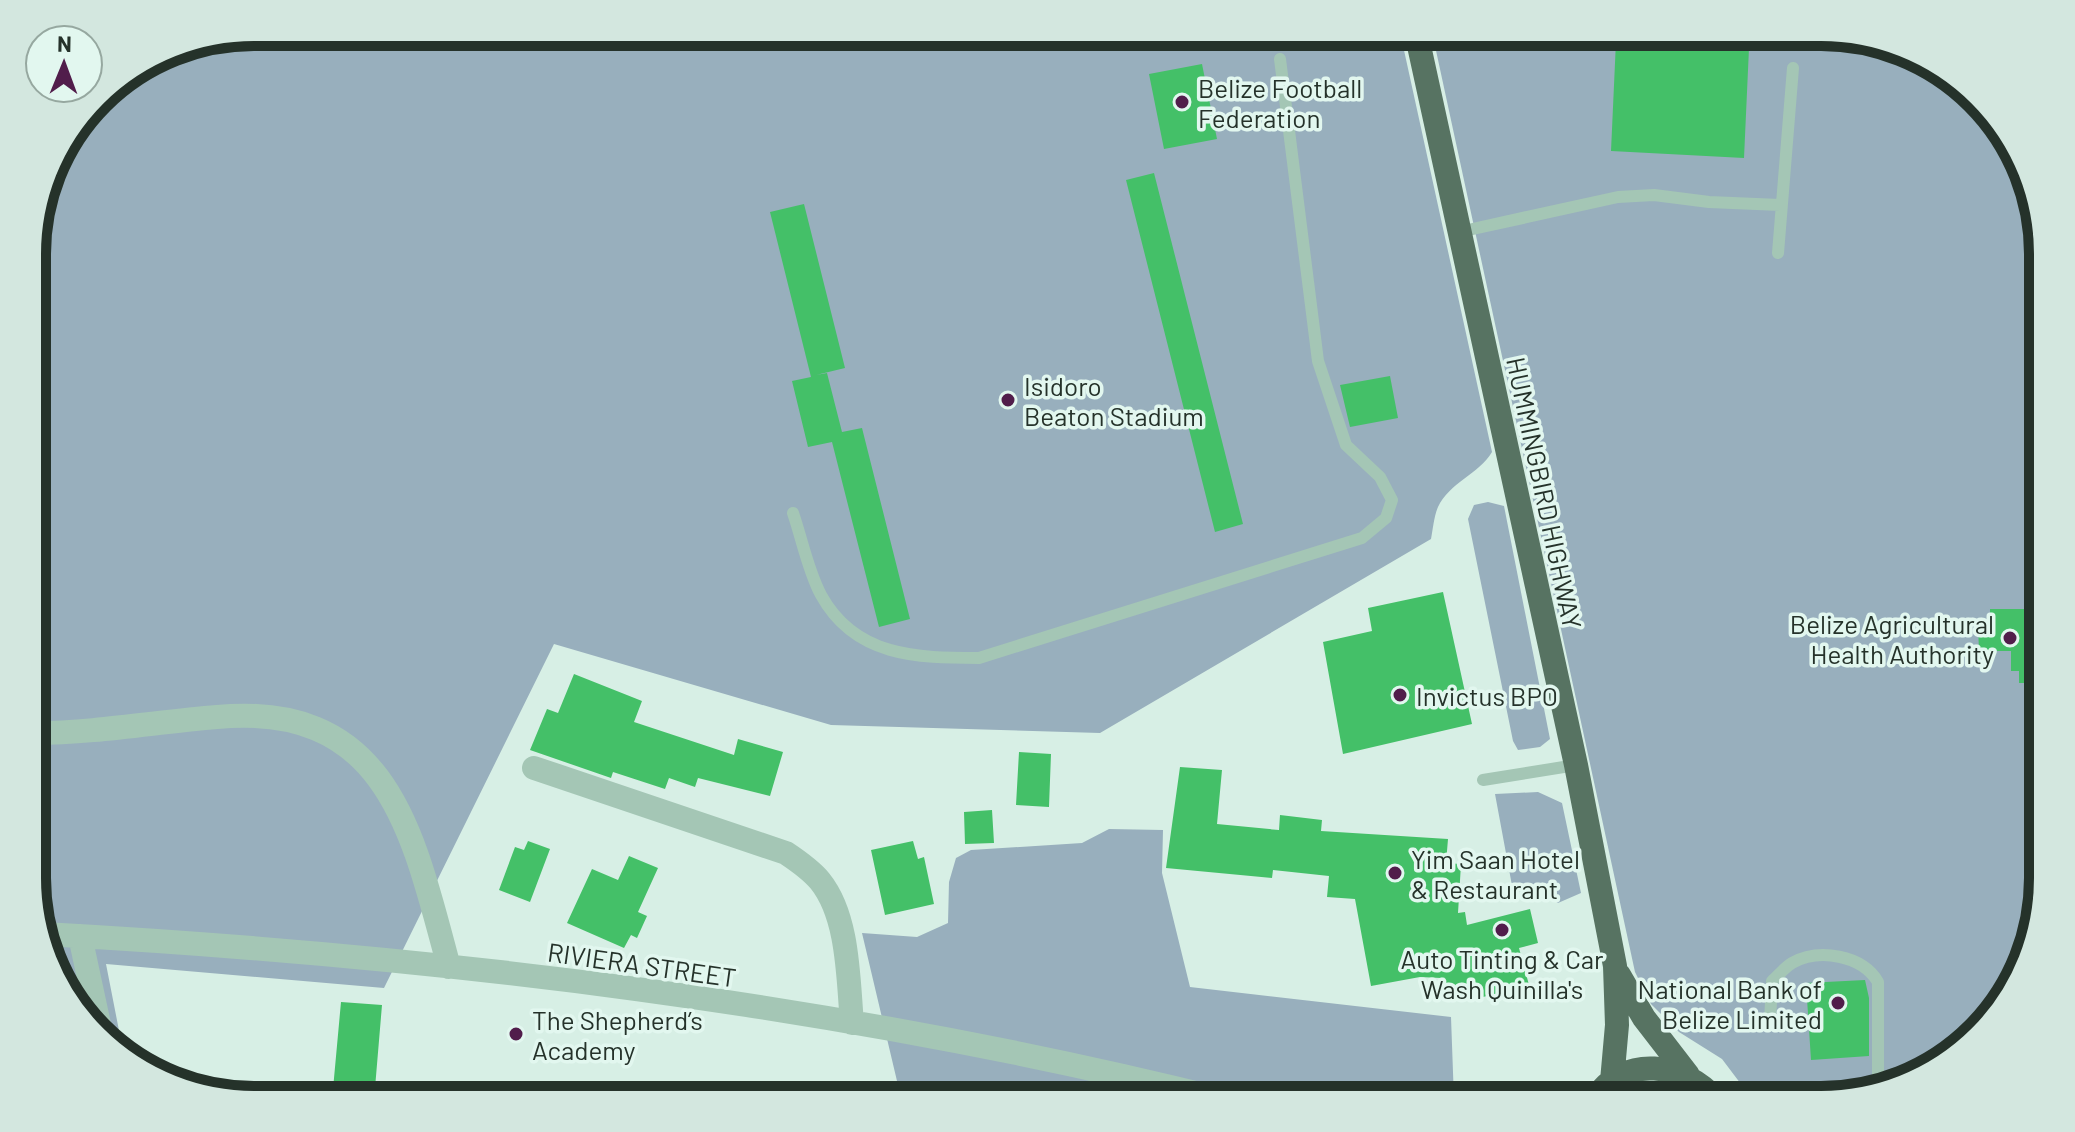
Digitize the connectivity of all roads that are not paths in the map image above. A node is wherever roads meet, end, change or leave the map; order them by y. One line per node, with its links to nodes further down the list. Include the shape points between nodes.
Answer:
1 (1419, 46): 5 (main road, HUMMINGBIRD HIGHWAY)
2 (1280, 59): 7 (lane, via 1318,361 1346,445 1380,477 1392,500 1386,518 1362,538 979,658 919,658 856,638 821,596)
3 (1793, 68): 4 (lane)
4 (1781, 205): 5 (lane, via 1618,197); 6 (lane)
5 (1459, 232): 9 (main road, HUMMINGBIRD HIGHWAY)
6 (1778, 253)
7 (793, 513)
8 (46, 732): 15 (street, via 220,716 264,716 322,728 362,756 391,800 426,882)
9 (1576, 765): 11 (lane); 14 (main road, HUMMINGBIRD HIGHWAY)
10 (534, 768): 18 (street, via 786,853 805,867 831,901 846,962)
11 (1483, 780)
12 (54, 935): 13 (street, RIVIERA STREET)
13 (80, 936): 15 (street, RIVIERA STREET); 16 (street)
14 (1615, 966): 19 (main road, HUMMINGBIRD HIGHWAY, via 1644,1018); 21 (main road, HUMMINGBIRD HIGHWAY)
15 (449, 967): 18 (street, RIVIERA STREET)
16 (97, 1013)
17 (1770, 1022): 20 (lane, via 1772,981 1792,963 1824,956 1853,959 1878,982)
18 (852, 1023): 22 (street, RIVIERA STREET, via 1083,1064)
19 (1688, 1075): 21 (main road, via 1649,1067); 24 (main road, HUMMINGBIRD HIGHWAY)
20 (1879, 1077)
21 (1612, 1081): 23 (main road)
22 (1169, 1086)
23 (1607, 1086)
24 (1700, 1086)

